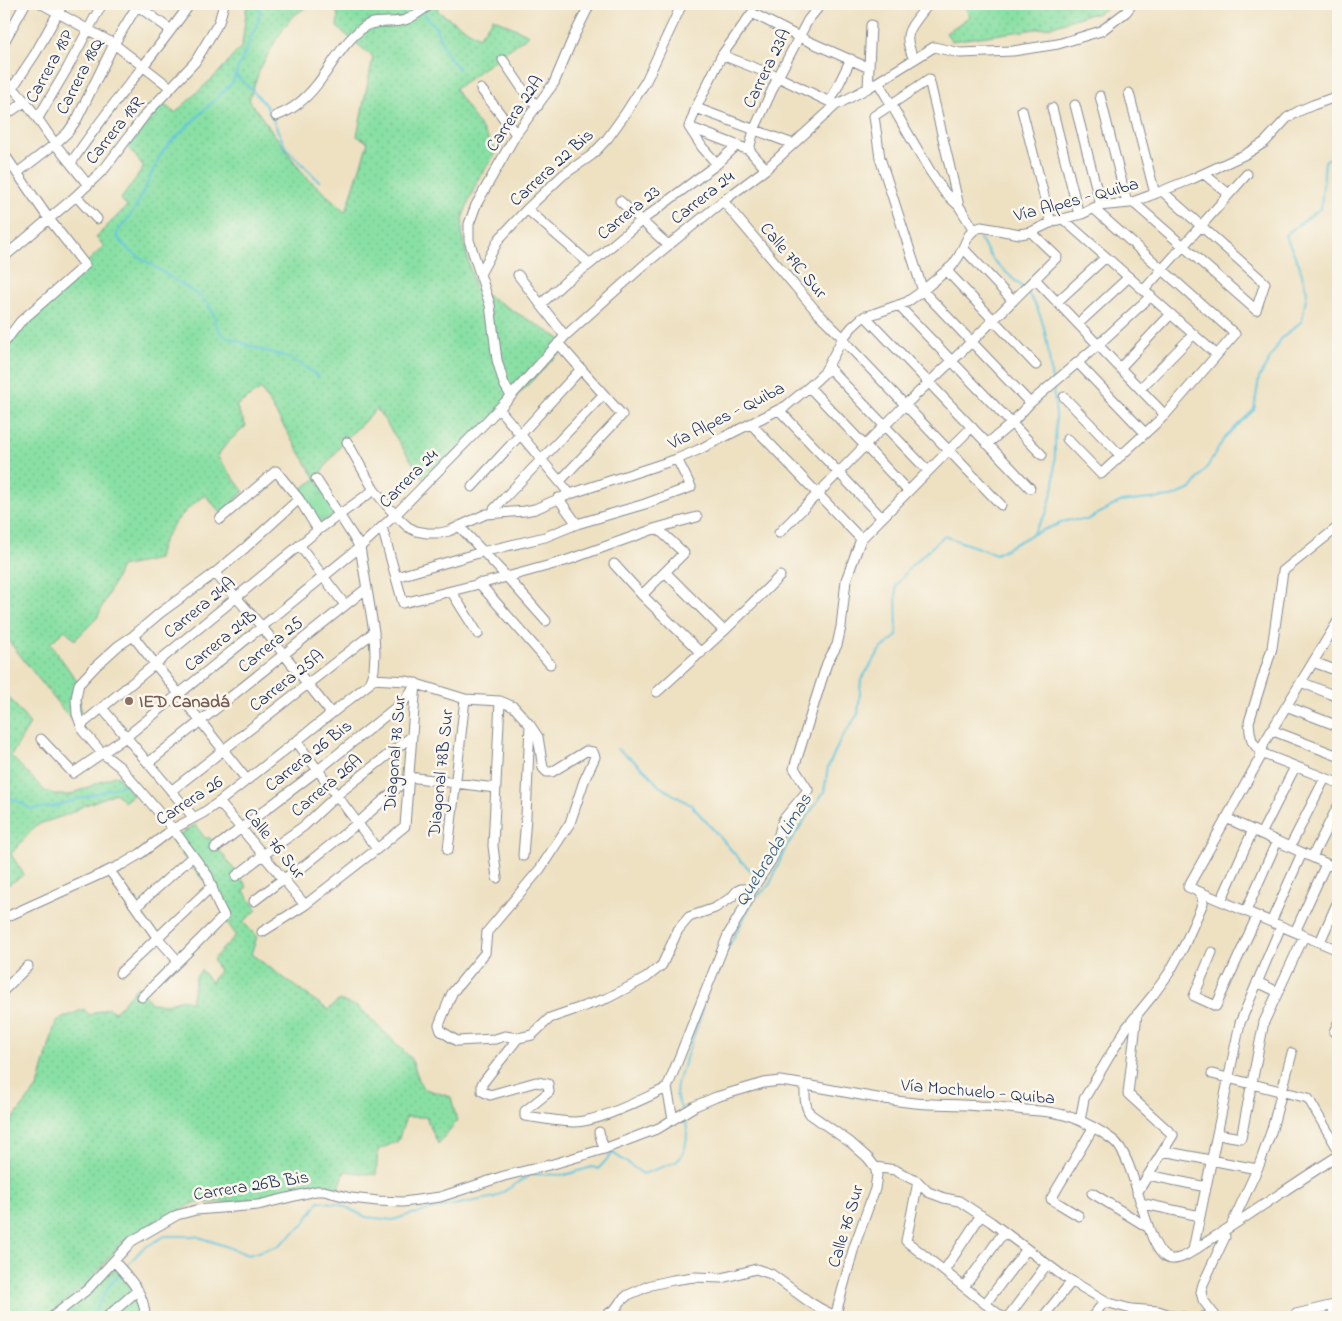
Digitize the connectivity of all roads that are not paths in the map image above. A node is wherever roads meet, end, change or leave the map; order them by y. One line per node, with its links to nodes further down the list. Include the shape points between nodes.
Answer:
1 (25, 4): 19 (street)
2 (42, 4): 14 (street)
3 (63, 4): 14 (street)
4 (102, 4): 16 (street, Carrera 18P)
5 (190, 4): 17 (street)
6 (431, 4): 46 (street, via 406,20 367,24 346,42 314,89 295,107)
7 (590, 4): 41 (street, Carrera 22A, via 564,64)
8 (682, 4): 71 (street, Carrera 22 Bis, via 646,81 625,114 592,155 563,175)
9 (821, 4): 18 (street, Carrera 23A)
10 (1132, 4): 23 (street, Carrera 24, via 1102,31 1058,44 1014,51 960,53 934,47)
11 (222, 5): 31 (street, Carrera 18R, via 219,22 198,57)
12 (140, 6): 17 (street); 20 (street, Carrera 18Q)
13 (926, 7): 23 (street, via 908,35 908,46)
14 (58, 13): 16 (street); 30 (street)
15 (871, 25): 26 (street)
16 (88, 30): 20 (street); 47 (street, Carrera 18P)
17 (171, 30): 25 (street)
18 (800, 37): 21 (street, via 752,13); 22 (street); 27 (street, Carrera 23A)
19 (4, 42)
20 (114, 44): 25 (street); 51 (street, Carrera 18Q, via 77,119)
21 (722, 56): 27 (street); 42 (street)
22 (851, 59): 26 (street); 38 (street)
23 (914, 59): 29 (street, Carrera 24)
24 (502, 60): 41 (street, via 528,98)
25 (143, 66): 31 (street); 56 (street)
26 (869, 68): 32 (street)
27 (778, 78): 38 (street); 49 (street, Carrera 23A)
28 (4, 80): 30 (street)
29 (878, 82): 32 (street, Carrera 24); 39 (street)
30 (13, 87): 37 (street)
31 (171, 88): 62 (street, Carrera 18R)
32 (868, 88): 38 (street, Carrera 24)
33 (481, 89): 50 (street)
34 (1129, 93): 63 (street)
35 (1100, 96): 68 (street)
36 (1338, 96): 60 (street, Vía Alpes - Quiba, via 1299,111 1255,149)
37 (26, 101): 45 (street); 47 (street)
38 (833, 103): 52 (street, Carrera 24)
39 (892, 104): 69 (street, via 930,171); 69 (street, via 929,79); 93 (street, via 874,116 880,158)
40 (1075, 105): 70 (street)
41 (538, 106): 50 (street, Carrera 22A)
42 (696, 108): 48 (street); 49 (street)
43 (1052, 108): 72 (street)
44 (1022, 110): 77 (street)
45 (4, 116)
46 (276, 116)
47 (38, 118): 51 (street)
48 (688, 127): 53 (street); 57 (street)
49 (754, 130): 52 (street); 54 (street, Carrera 23A)
50 (516, 134): 89 (street, Carrera 22A, via 476,205 469,224 469,240)
51 (56, 144): 56 (street); 59 (street, Carrera 18Q)
52 (793, 144): 58 (street, Carrera 24)
53 (736, 146): 54 (street); 57 (street, Carrera 23)
54 (749, 150): 58 (street)
55 (4, 154): 59 (street)
56 (71, 163): 62 (street)
57 (717, 164): 76 (street, Carrera 23)
58 (766, 169): 66 (street, Carrera 24)
59 (17, 173): 74 (street)
60 (1204, 174): 63 (street, Vía Alpes - Quiba); 64 (street)
61 (1248, 174): 64 (street)
62 (88, 185): 65 (street, Carrera 18R)
63 (1158, 192): 68 (street, Vía Alpes - Quiba); 78 (street)
64 (1229, 194): 78 (street)
65 (76, 196): 74 (street, Carrera 18R); 75 (street)
66 (723, 201): 81 (street, Carrera 24); 105 (street, Calle 79C Sur)
67 (620, 202): 76 (street)
68 (1130, 202): 70 (street, Vía Alpes - Quiba); 82 (street)
69 (959, 206): 79 (street)
70 (1097, 207): 72 (street, Vía Alpes - Quiba); 87 (street)
71 (527, 209): 86 (street); 89 (street, Carrera 22 Bis, via 499,239)
72 (1080, 215): 73 (street, Vía Alpes - Quiba)
73 (1063, 218): 77 (street, Vía Alpes - Quiba); 85 (street)
74 (49, 219): 84 (street, Carrera 18R); 107 (street, via 85,265 20,322)
75 (97, 219)
76 (641, 221): 81 (street); 86 (street, Carrera 23)
77 (1051, 222): 80 (street, Vía Alpes - Quiba)
78 (1201, 226): 82 (street); 82 (street, via 1265,283 1256,310)
79 (974, 230): 80 (street, Vía Alpes - Quiba, via 981,227 1020,234); 83 (street, Vía Alpes - Quiba)
80 (1031, 232): 92 (street, via 1057,257)
81 (668, 245): 104 (street, Carrera 24)
82 (1183, 246): 87 (street)
83 (963, 248): 88 (street, Vía Alpes - Quiba); 95 (street)
84 (4, 255)
85 (1106, 257): 91 (street); 96 (street)
86 (590, 264): 97 (street, Carrera 23)
87 (1162, 269): 94 (street); 110 (street, via 1236,334)
88 (947, 271): 93 (street, Vía Alpes - Quiba); 101 (street)
89 (480, 274): 121 (street, via 490,304 497,360)
90 (518, 275): 97 (street)
91 (1129, 277): 94 (street); 102 (street)
92 (1035, 279): 95 (street); 96 (street)
93 (923, 291): 98 (street, Vía Alpes - Quiba); 106 (street)
94 (1148, 293): 99 (street); 109 (street)
95 (1013, 301): 101 (street)
96 (1057, 302): 102 (street)
97 (541, 304): 104 (street)
98 (898, 305): 100 (street, Vía Alpes - Quiba); 111 (street)
99 (1171, 314): 103 (street); 115 (street)
100 (865, 316): 105 (street, Vía Alpes - Quiba); 117 (street)
101 (994, 320): 106 (street); 113 (street)
102 (1078, 324): 109 (street)
103 (1194, 334): 110 (street); 119 (street)
104 (565, 336): 108 (street, Carrera 24)
105 (843, 339): 114 (street, Vía Alpes - Quiba); 124 (street, Calle 79C Sur)
106 (972, 342): 111 (street); 123 (street)
107 (4, 343)
108 (558, 343): 116 (street); 121 (street, Carrera 24)
109 (1098, 345): 112 (street); 115 (street)
110 (1218, 355): 127 (street)
111 (952, 361): 117 (street); 129 (street)
112 (1078, 362): 123 (street); 132 (street)
113 (1036, 365)
114 (828, 367): 118 (street, Vía Alpes - Quiba); 130 (street)
115 (1120, 368): 119 (street)
116 (580, 370): 120 (street); 133 (street)
117 (929, 383): 124 (street); 131 (street)
118 (809, 387): 126 (street, Vía Alpes - Quiba); 137 (street)
119 (1140, 389): 127 (street)
120 (603, 394): 141 (street); 146 (street, via 622,415)
121 (511, 396): 125 (street, Carrera 24)
122 (1064, 397): 140 (street)
123 (1030, 402): 129 (street)
124 (905, 405): 130 (street); 138 (street, Calle 79C Sur)
125 (498, 409): 133 (street); 158 (street, Carrera 24)
126 (779, 410): 128 (street, Vía Alpes - Quiba); 144 (street)
127 (1165, 415): 132 (street)
128 (751, 424): 142 (street, Vía Alpes - Quiba); 152 (street)
129 (1011, 424): 136 (street); 139 (street)
130 (884, 426): 137 (street); 143 (street)
131 (972, 428): 136 (street); 138 (street)
132 (1146, 433): 140 (street)
133 (520, 434): 141 (street); 147 (street)
134 (1067, 439): 140 (street, via 1101,474)
135 (346, 442): 149 (street, Vía Alpes - Quiba)
136 (987, 444): 148 (street)
137 (865, 446): 144 (street); 150 (street)
138 (948, 450): 143 (street); 155 (street, Calle 79C Sur)
139 (1042, 455)
140 (1120, 456)
141 (541, 459): 146 (street); 156 (street)
142 (677, 459): 151 (street, Vía Alpes - Quiba); 162 (street, via 691,487)
143 (928, 471): 150 (street)
144 (839, 472): 152 (street); 160 (street)
145 (316, 479): 157 (street)
146 (560, 481): 151 (street)
147 (472, 487)
148 (1030, 488)
149 (374, 490): 157 (street, Carrera 24A); 158 (street, Vía Alpes - Quiba)
150 (908, 491): 160 (street)
151 (570, 494): 153 (street, Vía Alpes - Quiba)
152 (818, 494): 168 (street); 169 (street)
153 (558, 498): 156 (street, Vía Alpes - Quiba, via 530,510); 162 (street)
154 (299, 499): 161 (street, via 276,471); 167 (street); 174 (street)
155 (1001, 505)
156 (493, 513): 163 (street, Vía Alpes - Quiba)
157 (339, 515): 167 (street, Carrera 24A); 171 (street)
158 (396, 515): 163 (street, Vía Alpes - Quiba, via 408,527 427,533 440,533); 164 (street, Carrera 24)
159 (697, 517): 166 (street)
160 (882, 518): 169 (street)
161 (220, 519)
162 (577, 524): 172 (street, via 540,539)
163 (459, 526): 172 (street)
164 (382, 527): 171 (street, Carrera 24); 178 (street)
165 (1338, 527): 224 (street, via 1283,571 1272,648 1249,722 1252,741)
166 (657, 528): 175 (street, via 684,553); 179 (street, via 565,561)
167 (318, 530): 170 (street, Carrera 24A)
168 (779, 533)
169 (861, 540): 263 (street, via 846,580 837,645 827,663 794,768 808,790 783,820 772,859)
170 (300, 546): 177 (street); 184 (street, Carrera 24A)
171 (360, 547): 177 (street, Carrera 24B); 181 (street)
172 (482, 552): 178 (street); 179 (street)
173 (614, 564): 183 (street)
174 (215, 572): 184 (street); 192 (street)
175 (665, 572): 183 (street); 190 (street)
176 (780, 576): 190 (street)
177 (324, 577): 185 (street); 188 (street, Carrera 24B)
178 (396, 577): 182 (street, via 404,603)
179 (507, 577): 180 (street); 186 (street)
180 (479, 583): 182 (street); 199 (street)
181 (367, 588): 185 (street, Carrera 25); 189 (street)
182 (450, 591): 191 (street)
183 (642, 596): 195 (street)
184 (237, 597): 188 (street); 198 (street, Carrera 24A)
185 (345, 605): 196 (street, Carrera 25)
186 (546, 621)
187 (1338, 621): 193 (street)
188 (262, 627): 196 (street); 206 (street, Carrera 24B)
189 (374, 632): 201 (street); 203 (street, Carrera 25A)
190 (724, 632): 195 (street)
191 (478, 634)
192 (133, 636): 198 (street); 216 (street, via 79,684 77,714)
193 (1329, 636): 194 (street); 197 (street)
194 (1338, 640)
195 (701, 653): 205 (street)
196 (283, 654): 203 (street); 213 (street, Carrera 25)
197 (1314, 662): 200 (street); 202 (street)
198 (156, 664): 206 (street); 211 (street, Carrera 24A)
199 (550, 664)
200 (1338, 671)
201 (372, 679): 204 (street); 212 (street, Carrera 26, via 362,691)
202 (1301, 682): 207 (street); 210 (street)
203 (307, 684): 212 (street); 222 (street, Carrera 25A)
204 (416, 684): 208 (street); 218 (street, Diagonal 78 Sur); 228 (street, Carrera 26 Bis, via 404,700)
205 (657, 692)
206 (179, 694): 213 (street); 219 (street, Carrera 24B)
207 (1338, 697)
208 (465, 699): 209 (street); 232 (street, Diagonal 78B Sur)
209 (500, 701): 214 (street, via 514,708); 234 (street)
210 (1286, 706): 215 (street); 217 (street)
211 (102, 708): 216 (street, Carrera 24A); 219 (street)
212 (331, 713): 221 (street, Carrera 26)
213 (200, 720): 222 (street); 226 (street, Carrera 25)
214 (530, 725): 253 (street); 290 (street, via 538,737 543,768 547,772 586,751 593,752 595,757 570,823 540,869 487,932 485,953 452,993 439,1025 441,1031 457,1041 495,1040 505,1036)
215 (1338, 726)
216 (82, 728): 223 (street)
217 (1272, 730): 224 (street); 225 (street)
218 (412, 736): 229 (street, Diagonal 78 Sur); 236 (street, Carrera 26A)
219 (126, 737): 223 (street, Carrera 24B); 226 (street)
220 (41, 739): 223 (street, Carrera 24B, via 73,773)
221 (296, 741): 228 (street); 231 (street, Carrera 26)
222 (223, 750): 231 (street); 235 (street, Carrera 25A)
223 (102, 753): 243 (street, via 120,767)
224 (1261, 753): 227 (street); 240 (street)
225 (1338, 756)
226 (148, 763): 235 (street)
227 (1295, 767): 230 (street); 244 (street)
228 (318, 770): 236 (street); 242 (street, Carrera 26 Bis)
229 (409, 777): 232 (street); 241 (street); 248 (street, Diagonal 78 Sur, via 405,826)
230 (1325, 778): 233 (street); 246 (street)
231 (247, 780): 237 (street, Carrera 26)
232 (456, 783): 234 (street); 249 (street, Diagonal 78B Sur)
233 (1338, 784)
234 (495, 788): 259 (street, via 493,846)
235 (171, 791): 239 (street)
236 (338, 795): 241 (street); 251 (street, Carrera 26A, via 304,826)
237 (220, 802): 239 (street, Carrera 26); 242 (street, Calle 76 Sur)
238 (1338, 806): 254 (street)
239 (194, 818): 243 (street, Carrera 26)
240 (1226, 818): 244 (street); 262 (street, via 1188,887)
241 (358, 823): 248 (street); 260 (street)
242 (241, 828): 247 (street, Carrera 26 Bis); 251 (street, Calle 76 Sur)
243 (173, 829): 252 (street); 257 (street, Carrera 26)
244 (1257, 832): 245 (street); 266 (street)
245 (1277, 841): 246 (street); 269 (street)
246 (1290, 847): 250 (street)
247 (215, 848)
248 (377, 849): 267 (street)
249 (448, 850)
250 (1302, 853): 254 (street); 272 (street)
251 (263, 855): 258 (street, Carrera 26A); 260 (street, Calle 76 Sur)
252 (194, 856): 261 (street); 268 (street)
253 (523, 856)
254 (1312, 857): 255 (street)
255 (1326, 864): 256 (street); 275 (street)
256 (1338, 868)
257 (110, 871): 268 (street); 271 (street, Carrera 26)
258 (236, 876)
259 (497, 878)
260 (283, 879): 265 (street); 267 (street, Calle 76 Sur)
261 (212, 886): 276 (street); 280 (street, via 224,916)
262 (1201, 893): 266 (street); 287 (street, via 1203,903 1184,946 1169,973)
263 (750, 894): 290 (street, via 747,889 742,889 715,908 689,917 678,930 662,965 646,978 608,998 550,1018 532,1035); 296 (street, via 728,935)
264 (1338, 900): 277 (street)
265 (254, 901)
266 (1221, 901): 269 (street)
267 (305, 905): 274 (street)
268 (136, 907): 276 (street)
269 (1246, 912): 270 (street)
270 (1258, 916): 272 (street); 279 (street, via 1216,1006 1194,996)
271 (4, 918)
272 (1271, 922): 273 (street)
273 (1281, 926): 275 (street); 283 (street)
274 (262, 932)
275 (1300, 934): 277 (street); 285 (street)
276 (158, 937): 280 (street); 282 (street)
277 (1320, 942): 278 (street)
278 (1338, 950)
279 (1212, 952)
280 (178, 961): 286 (street)
281 (28, 966): 284 (street)
282 (120, 973)
283 (1257, 982): 285 (street); 293 (street, via 1240,1023)
284 (4, 990)
285 (1278, 992): 295 (street, via 1264,1022)
286 (142, 997)
287 (1137, 1014): 299 (street, via 1084,1099); 305 (street, via 1128,1094 1173,1135)
288 (1338, 1023): 289 (street, via 1334,1032)
289 (1338, 1034)
290 (518, 1038): 296 (street, via 482,1084 482,1091 490,1095 536,1082 548,1084 549,1092 524,1111 525,1116 588,1121)
291 (1292, 1053): 297 (street)
292 (1212, 1074): 293 (street)
293 (1228, 1078): 295 (street); 302 (street)
294 (805, 1084): 298 (street, Vía Mochuelo - Quiba, via 764,1083 716,1097); 299 (street, Vía Mochuelo - Quiba, via 915,1103 1058,1114); 308 (street, Calle 76 Sur, via 810,1114 851,1143)
295 (1252, 1084): 297 (street); 302 (street, via 1241,1138)
296 (666, 1088): 298 (street)
297 (1282, 1091): 304 (street, via 1308,1098); 309 (street)
298 (680, 1115): 303 (street, Carrera 26B Bis, via 659,1128)
299 (1080, 1121): 300 (street, Vía Mochuelo - Quiba)
300 (1093, 1128): 313 (street, Vía Mochuelo - Quiba, via 1114,1141 1124,1152); 317 (street, via 1051,1199)
301 (599, 1132): 303 (street)
302 (1217, 1134): 307 (street)
303 (604, 1149): 324 (street, Carrera 26B Bis, via 440,1197 403,1202 378,1201 316,1191 258,1205 177,1214 132,1241)
304 (1338, 1150)
305 (1163, 1151): 307 (street); 310 (street)
306 (1338, 1156): 320 (street, Vía Mochuelo - Quiba)
307 (1212, 1160): 309 (street); 312 (street)
308 (875, 1167): 311 (street, via 895,1170); 339 (street, Calle 76 Sur, via 875,1189 854,1247)
309 (1257, 1169): 320 (street)
310 (1148, 1175): 312 (street); 313 (street)
311 (918, 1182): 316 (street, via 928,1192 960,1200); 326 (street, via 906,1241)
312 (1206, 1187): 318 (street)
313 (1138, 1193): 315 (street, Vía Mochuelo - Quiba)
314 (1092, 1194): 319 (street)
315 (1140, 1203): 318 (street); 319 (street, Vía Mochuelo - Quiba)
316 (981, 1216): 321 (street); 326 (street)
317 (1079, 1216)
318 (1200, 1216): 323 (street)
319 (1148, 1228): 323 (street, Vía Mochuelo - Quiba, via 1162,1255 1170,1259)
320 (1228, 1229): 323 (street, Vía Mochuelo - Quiba); 334 (street, via 1201,1292)
321 (1004, 1232): 322 (street); 328 (street)
322 (1027, 1249): 325 (street); 331 (street)
323 (1193, 1250)
324 (114, 1261): 329 (street); 335 (street, Carrera 26B Bis, via 88,1289)
325 (1046, 1264): 327 (street); 341 (street)
326 (944, 1271): 328 (street)
327 (1072, 1281): 330 (street); 342 (street)
328 (964, 1287): 331 (street)
329 (138, 1290): 336 (street); 337 (street)
330 (1105, 1301): 333 (street); 343 (street)
331 (985, 1304): 340 (street)
332 (1338, 1304): 347 (street); 348 (street)
333 (1138, 1310): 344 (street); 345 (street)
334 (1215, 1316): 346 (street)
335 (52, 1317)
336 (107, 1317)
337 (145, 1317)
338 (604, 1317): 339 (street, via 628,1295 651,1285 694,1277 722,1278 756,1269 771,1274)
339 (835, 1317)
340 (1002, 1317)
341 (1008, 1317)
342 (1043, 1317)
343 (1092, 1317)
344 (1131, 1317)
345 (1184, 1317)
346 (1203, 1317)
347 (1292, 1317)
348 (1330, 1317)

